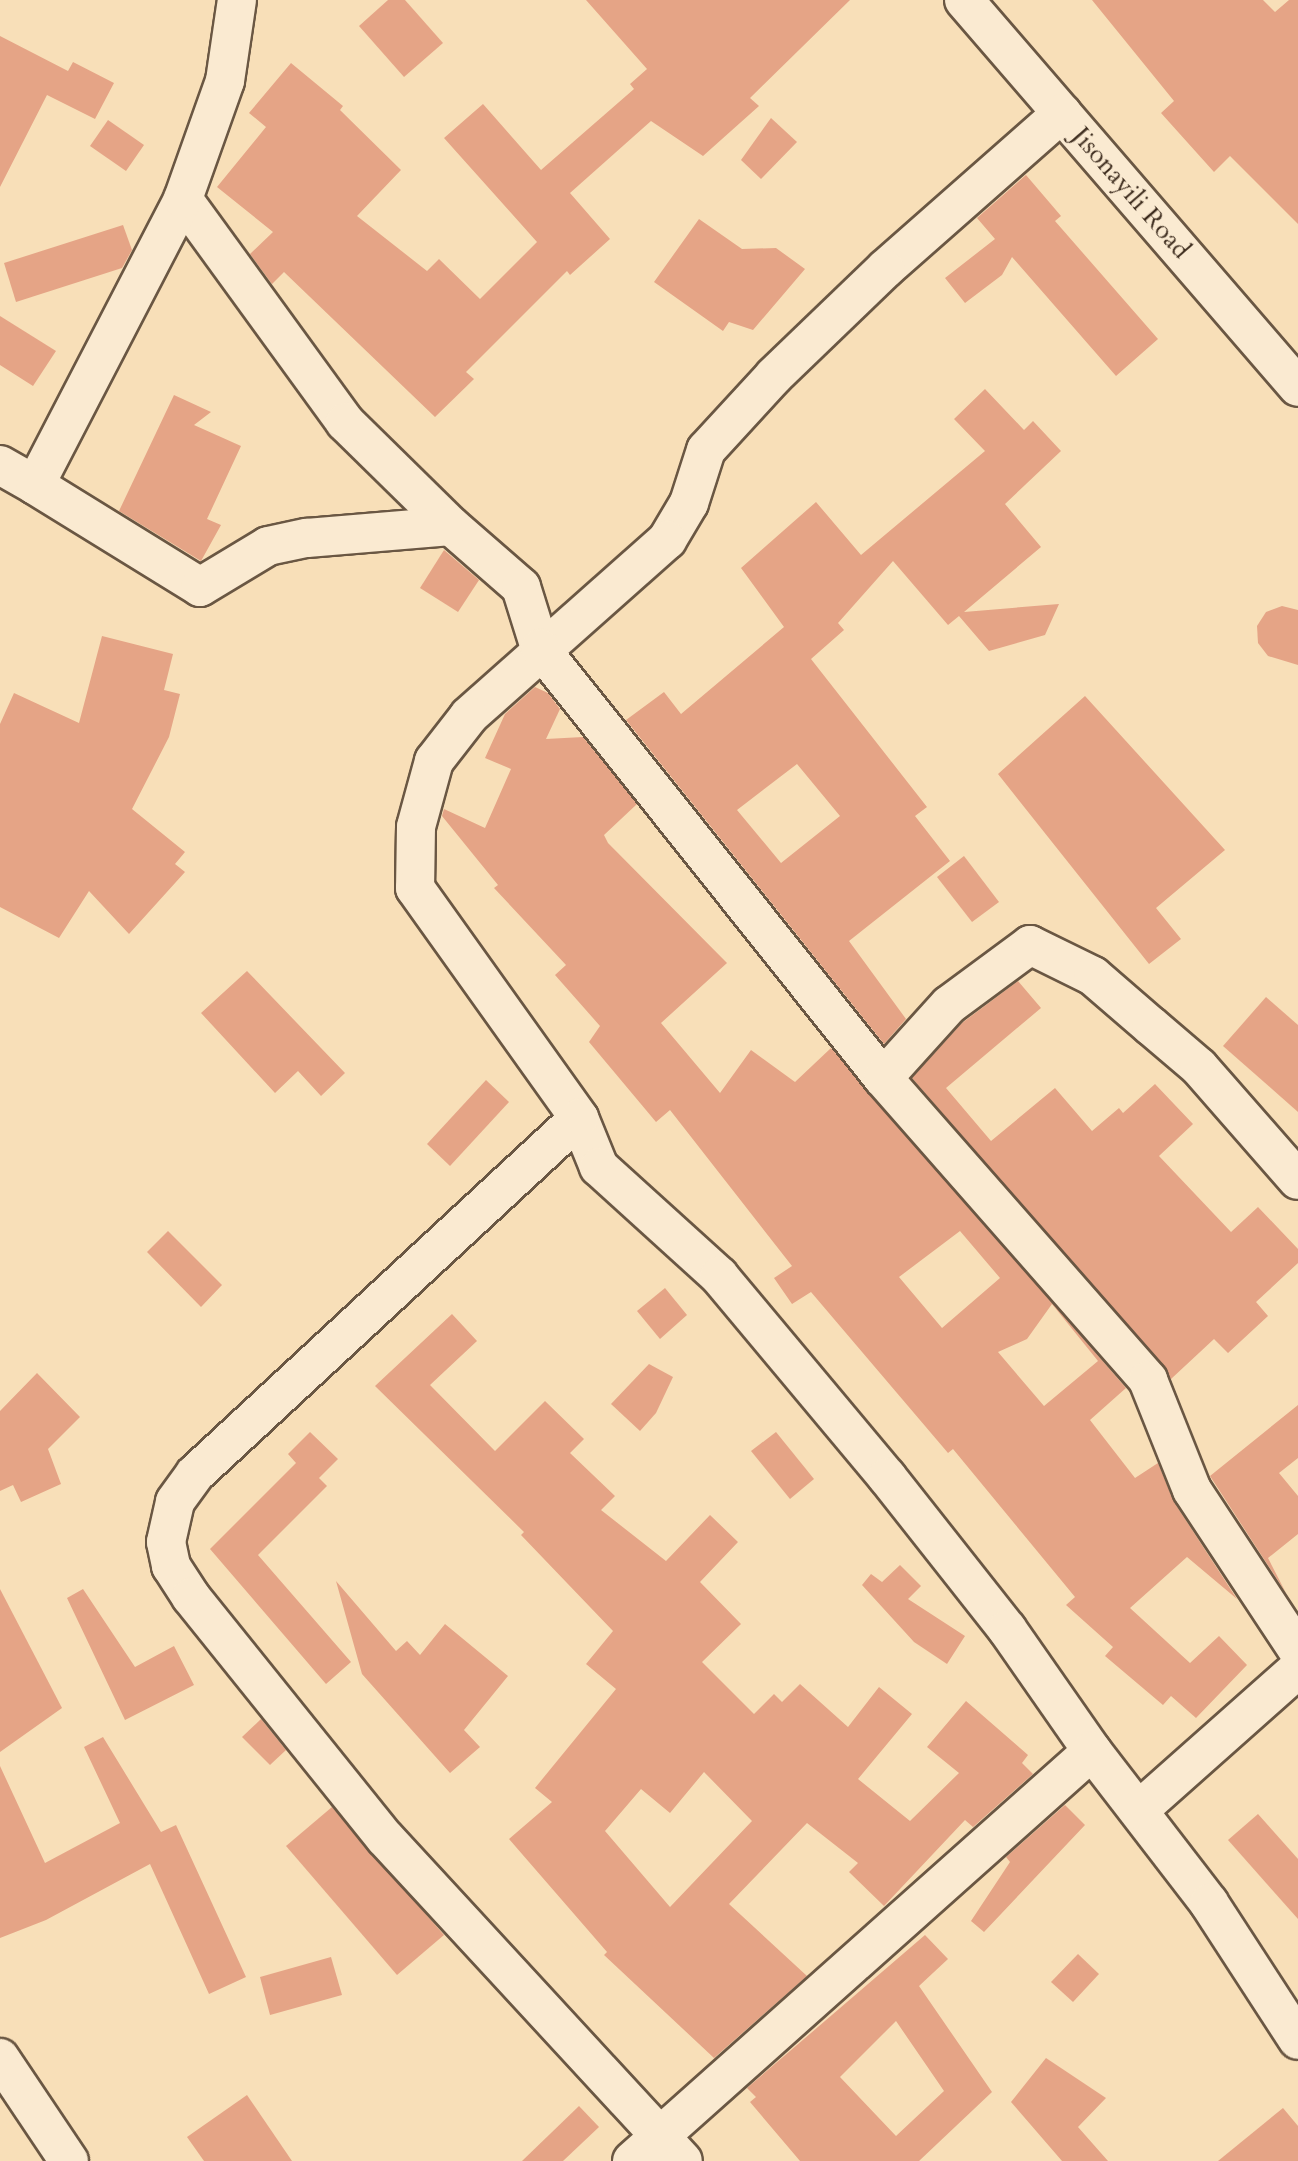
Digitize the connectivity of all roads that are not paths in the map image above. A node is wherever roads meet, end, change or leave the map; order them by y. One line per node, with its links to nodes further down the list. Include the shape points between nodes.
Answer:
1 (237, 0): 4 (street, via 225,81)
2 (964, 0): 3 (street, Jisonayili Road)
3 (1062, 113): 5 (street, Jisonayili Road); 9 (street, via 885,269 774,376 706,450 689,503 667,540 638,571)
4 (183, 199): 7 (street); 8 (street, via 345,422)
5 (1298, 387)
6 (0, 465): 7 (street)
7 (35, 485): 8 (street, via 200,587 268,546)
8 (451, 526): 9 (street, via 521,587)
9 (540, 648): 10 (street); 11 (street, via 469,716 434,761 416,827 415,888)
10 (883, 1078): 12 (street, via 949,1005 1030,945 1093,976 1187,1057); 13 (street, via 1148,1380 1192,1490)
11 (579, 1118): 15 (street, via 599,1167 719,1276 1007,1629); 19 (street, via 195,1474 175,1502 166,1542 171,1566 191,1597 385,1838)
12 (1298, 1180)
13 (1298, 1651)
14 (1298, 1669): 16 (street)
15 (1092, 1751): 16 (street); 19 (street)
16 (1139, 1810): 17 (street, via 1209,1903)
17 (1298, 2040)
18 (0, 2058): 20 (street)
19 (671, 2148): 21 (street)
20 (69, 2161)
21 (632, 2161)

